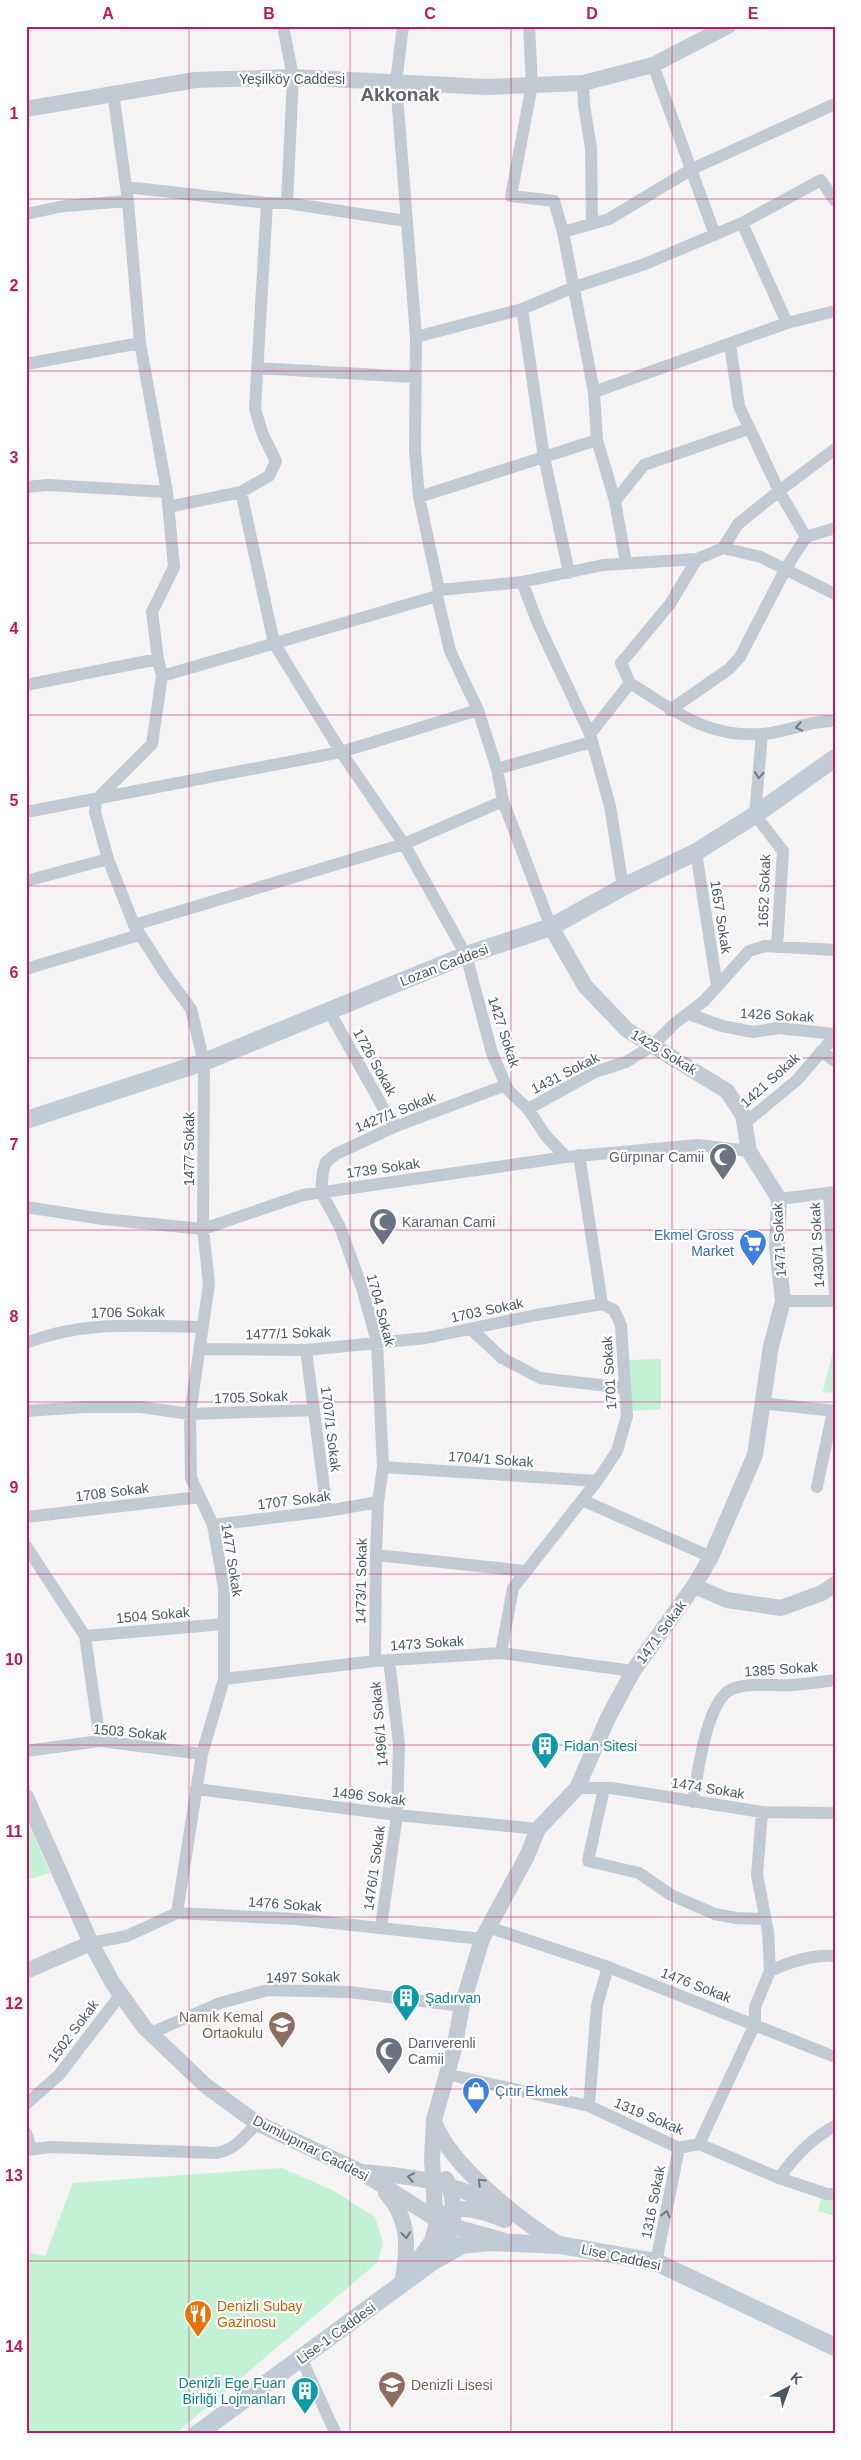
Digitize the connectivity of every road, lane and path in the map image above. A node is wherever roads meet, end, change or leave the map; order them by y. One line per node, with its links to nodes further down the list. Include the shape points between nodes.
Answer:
1 (283, 26): 6 (street)
2 (403, 26): 7 (street)
3 (529, 26): 9 (street)
4 (728, 26): 5 (street, Yeşilköy Caddesi)
5 (653, 65): 8 (street, Yeşilköy Caddesi); 13 (street)
6 (293, 77): 7 (street, Yeşilköy Caddesi); 10 (street, Yeşilköy Caddesi, via 194,80); 18 (street)
7 (396, 82): 9 (street, Yeşilköy Caddesi, via 486,87); 20 (street)
8 (584, 83): 9 (street, Yeşilköy Caddesi); 22 (street, via 591,148)
9 (532, 85): 23 (street, via 511,196 554,201)
10 (112, 92): 12 (street, Yeşilköy Caddesi); 14 (street)
11 (835, 104): 13 (street)
12 (26, 109)
13 (692, 169): 22 (street, via 610,219); 24 (street)
14 (126, 187): 15 (street); 17 (street)
15 (128, 201): 19 (street, via 64,206); 30 (street)
16 (835, 201): 21 (street, via 821,180)
17 (267, 203): 18 (street); 33 (street)
18 (287, 203): 20 (street)
19 (26, 214)
20 (406, 221): 29 (street)
21 (742, 223): 24 (street); 28 (street)
22 (592, 224): 23 (street)
23 (563, 232): 25 (street)
24 (715, 235): 25 (street, via 645,264)
25 (572, 288): 26 (street); 35 (street)
26 (522, 309): 29 (street); 39 (street)
27 (835, 311): 28 (street)
28 (787, 323): 31 (street)
29 (416, 337): 34 (street)
30 (140, 344): 32 (street); 42 (street)
31 (730, 344): 35 (street); 36 (street, via 739,406)
32 (26, 364)
33 (257, 368): 34 (street); 43 (street, via 255,409 276,461 269,476)
34 (414, 377): 44 (street)
35 (594, 392): 37 (street)
36 (748, 429): 41 (street); 45 (street, via 644,465)
37 (597, 440): 39 (street); 45 (street)
38 (835, 450): 41 (street)
39 (544, 456): 44 (street); 53 (street)
40 (26, 488): 42 (street, via 48,485)
41 (779, 491): 48 (street); 49 (street, via 738,524)
42 (167, 492): 46 (street)
43 (241, 492): 46 (street); 57 (street, 1427 Sokak)
44 (419, 497): 55 (street)
45 (615, 501): 51 (street)
46 (168, 507): 58 (street, via 174,567 152,612)
47 (835, 528): 48 (street)
48 (806, 537): 52 (street)
49 (723, 548): 50 (street); 52 (street, via 761,557)
50 (696, 559): 51 (street); 60 (street, via 670,604 621,663)
51 (626, 563): 53 (street)
52 (786, 568): 56 (street); 63 (street, via 740,658 730,669)
53 (569, 573): 54 (street)
54 (522, 582): 55 (street); 66 (street)
55 (438, 593): 57 (street); 62 (street, via 450,651)
56 (835, 594)
57 (274, 643): 59 (street); 67 (street, 1427 Sokak)
58 (158, 659): 59 (street); 61 (street)
59 (162, 676): 70 (street, via 152,744)
60 (630, 683): 63 (street); 66 (street)
61 (26, 685)
62 (478, 710): 67 (street); 69 (street)
63 (670, 710): 65 (street, via 714,730)
64 (835, 721): 65 (street, one-way to 65)
65 (762, 734): 73 (street, one-way to 73)
66 (590, 738): 69 (street); 78 (street, via 610,806)
67 (341, 752): 70 (street); 74 (street, 1427 Sokak)
68 (835, 758): 73 (main road, Lozan Caddesi)
69 (497, 769): 71 (street)
70 (96, 800): 72 (street); 76 (street, 1477 Sokak, via 95,812)
71 (503, 801): 74 (street); 79 (street)
72 (26, 812)
73 (755, 815): 75 (main road, Lozan Caddesi); 81 (street, 1652 Sokak, via 783,851)
74 (404, 844): 80 (street); 83 (street, 1427 Sokak)
75 (696, 852): 78 (main road, Lozan Caddesi); 85 (street, 1657 Sokak)
76 (108, 859): 77 (street); 80 (street, 1477 Sokak)
77 (26, 881)
78 (623, 887): 79 (main road, Lozan Caddesi)
79 (551, 927): 83 (main road, Lozan Caddesi); 89 (street, 1425 Sokak, via 585,986 627,1030)
80 (136, 930): 84 (street); 92 (street, 1477 Sokak, via 191,1008)
81 (777, 947): 82 (street, 1657 Sokak); 85 (street, 1657 Sokak, via 765,946 749,951)
82 (835, 950)
83 (466, 955): 86 (main road, Lozan Caddesi); 93 (street, 1427 Sokak, via 492,1053)
84 (26, 969)
85 (718, 986): 87 (street, 1657 Sokak)
86 (330, 1011): 92 (main road, Lozan Caddesi); 97 (street, 1726 Sokak)
87 (689, 1014): 88 (street, 1426 Sokak, via 722,1026 753,1032 778,1028); 89 (street, 1431 Sokak)
88 (835, 1035): 90 (street, 1421 Sokak)
89 (652, 1046): 94 (street, 1431 Sokak, via 626,1062 596,1072); 96 (street, 1425 Sokak, via 727,1091)
90 (821, 1051): 91 (street); 96 (street, 1421 Sokak, via 797,1080)
91 (835, 1061)
92 (204, 1062): 95 (main road, Lozan Caddesi); 105 (street, 1477 Sokak)
93 (506, 1085): 94 (street, 1427 Sokak); 97 (street, 1427/1 Sokak)
94 (528, 1110): 100 (street, 1427 Sokak)
95 (26, 1120)
96 (745, 1123): 98 (street, 1471 Sokak)
97 (394, 1127): 101 (street, 1427/1 Sokak, via 336,1154 326,1162)
98 (749, 1151): 99 (street, 1739 Sokak, via 698,1145); 103 (street, 1471 Sokak)
99 (579, 1155): 100 (street, 1739 Sokak); 109 (street)
100 (566, 1157): 101 (street, 1739 Sokak)
101 (321, 1192): 105 (street, 1739 Sokak, via 303,1195); 112 (street, 1704 Sokak, via 340,1227)
102 (832, 1193): 103 (street); 106 (street, 1430/1 Sokak)
103 (779, 1199): 107 (street, 1471 Sokak, via 777,1246)
104 (26, 1207): 105 (street, 1739 Sokak)
105 (203, 1229): 110 (street, 1477 Sokak, via 209,1284)
106 (835, 1296)
107 (783, 1301): 108 (street); 117 (street, 1471 Sokak)
108 (835, 1301)
109 (602, 1304): 111 (street, 1703 Sokak); 116 (street, 1701 Sokak, via 614,1310 621,1325)
110 (203, 1327): 113 (street, 1706 Sokak, via 91,1326 46,1335); 114 (street, 1477 Sokak)
111 (472, 1329): 112 (street, 1703 Sokak, via 426,1338); 116 (street, via 502,1358 540,1378)
112 (377, 1342): 115 (street, 1477/1 Sokak); 122 (street, 1704 Sokak)
113 (26, 1343)
114 (200, 1349): 115 (street, 1477/1 Sokak); 121 (street, 1477 Sokak)
115 (306, 1350): 118 (street, 1707/1 Sokak)
116 (625, 1388): 123 (street, 1701 Sokak, via 627,1416 617,1451)
117 (761, 1403): 119 (street); 133 (street, 1471 Sokak, via 756,1456)
118 (313, 1410): 121 (street, 1705 Sokak); 128 (street, 1707/1 Sokak)
119 (834, 1410): 124 (street)
120 (26, 1411): 121 (street, 1705 Sokak, via 141,1408)
121 (190, 1414): 125 (street, 1477 Sokak, via 191,1478)
122 (383, 1467): 123 (street, 1704/1 Sokak); 127 (street, 1704 Sokak)
123 (597, 1481): 126 (street, 1701 Sokak)
124 (817, 1487)
125 (200, 1497): 129 (street, 1708 Sokak); 130 (street, 1477 Sokak)
126 (582, 1500): 133 (street); 134 (street, 1701 Sokak)
127 (378, 1502): 128 (street, 1707 Sokak); 132 (street, 1473/1 Sokak)
128 (327, 1511): 130 (street, 1707 Sokak)
129 (26, 1517)
130 (214, 1525): 137 (street, 1477 Sokak, via 224,1588)
131 (26, 1546): 138 (street)
132 (376, 1555): 134 (street); 141 (street, 1473/1 Sokak)
133 (711, 1557): 136 (street, 1471 Sokak)
134 (525, 1571): 139 (street, 1701 Sokak, via 513,1588)
135 (835, 1584): 136 (street, via 822,1593 781,1608 727,1600)
136 (694, 1586): 142 (street, 1471 Sokak)
137 (224, 1624): 138 (street, 1504 Sokak); 143 (street, 1477 Sokak)
138 (85, 1636): 145 (street)
139 (501, 1653): 140 (street, 1473 Sokak); 142 (street, 1473 Sokak)
140 (389, 1660): 141 (street, 1473 Sokak); 155 (street, 1496/1 Sokak, via 399,1744)
141 (375, 1661): 143 (street, 1473 Sokak)
142 (633, 1671): 148 (street, 1471 Sokak)
143 (224, 1680): 147 (street, 1477 Sokak)
144 (835, 1680): 152 (street, 1385 Sokak, via 744,1686 730,1690 722,1697 712,1716 701,1752)
145 (100, 1741): 146 (street, 1503 Sokak); 147 (street, 1503 Sokak)
146 (26, 1751)
147 (202, 1754): 150 (street, 1477 Sokak)
148 (576, 1788): 149 (street, 1474 Sokak); 156 (street, 1471 Sokak)
149 (604, 1788): 152 (street, 1474 Sokak); 158 (street, via 588,1861 639,1873 672,1895 715,1914)
150 (196, 1789): 155 (street, 1496 Sokak); 157 (street, 1477 Sokak)
151 (26, 1797): 161 (street, Dumlupınar Caddesi)
152 (693, 1802): 153 (street, 1474 Sokak)
153 (762, 1812): 154 (street, 1474 Sokak); 158 (street, via 757,1876)
154 (835, 1813)
155 (397, 1814): 156 (street, 1496 Sokak); 159 (street, 1476/1 Sokak)
156 (538, 1829): 160 (street, 1471 Sokak)
157 (177, 1913): 159 (street, 1476 Sokak); 161 (street, 1476 Sokak, via 127,1936)
158 (765, 1919): 165 (street)
159 (381, 1927): 160 (street, 1476 Sokak)
160 (485, 1933): 163 (street, 1476 Sokak); 167 (street, 1471 Sokak)
161 (92, 1943): 164 (street); 166 (street, Dumlupınar Caddesi)
162 (835, 1956): 165 (street, via 793,1961)
163 (608, 1966): 168 (street, 1476 Sokak); 173 (street, via 597,2005)
164 (26, 1971)
165 (770, 1971): 168 (street, via 755,2007)
166 (121, 1994): 169 (street, Dumlupınar Caddesi); 172 (street, 1502 Sokak, via 59,2075)
167 (462, 2006): 169 (street, 1497 Sokak, via 349,1992 268,1990 220,2003); 171 (street, 1471 Sokak)
168 (755, 2024): 170 (street, 1476 Sokak); 178 (street)
169 (151, 2033): 175 (street, Dumlupınar Caddesi, via 206,2086)
170 (835, 2057)
171 (446, 2074): 173 (street, 1319 Sokak); 174 (street, 1471 Sokak)
172 (26, 2104)
173 (590, 2106): 179 (street, 1319 Sokak)
174 (434, 2120): 183 (street); 184 (street, via 442,2165); 187 (street, one-way to 174, via 452,2154 440,2138)
175 (257, 2123): 180 (street, via 236,2145 217,2153); 181 (street, Dumlupınar Caddesi)
176 (835, 2126): 182 (street, via 792,2159)
177 (26, 2133): 180 (street)
178 (699, 2144): 179 (street, 1319 Sokak); 182 (street, 1319 Sokak)
179 (679, 2148): 193 (street, 1316 Sokak, one-way to 179)
180 (29, 2149)
181 (367, 2176): 183 (street, one-way to 181, via 404,2176); 188 (street, Dumlupınar Caddesi); 194 (street, one-way to 194, via 396,2204 405,2223 407,2255)
182 (779, 2178): 185 (street, 1319 Sokak)
183 (434, 2182): 184 (street); 188 (street)
184 (450, 2187): 186 (street); 187 (street)
185 (835, 2194)
186 (455, 2209): 188 (street, via 445,2213); 189 (street, via 497,2216)
187 (522, 2218): 189 (street)
188 (444, 2224): 190 (street, Dumlupınar Caddesi); 192 (street, via 446,2245); 194 (street)
189 (540, 2233): 191 (street)
190 (511, 2242): 191 (main road, Lise Caddesi); 192 (main road, Lise Caddesi, via 462,2246)
191 (560, 2244): 193 (main road, Lise Caddesi)
192 (432, 2262): 194 (main road, Lise Caddesi)
193 (656, 2262): 195 (main road, Lise Caddesi)
194 (402, 2284): 196 (main road, Lise-1 Caddesi)
195 (835, 2347)
196 (301, 2358): 197 (main road, Lise-1 Caddesi); 198 (street)
197 (197, 2434)
198 (336, 2434)

